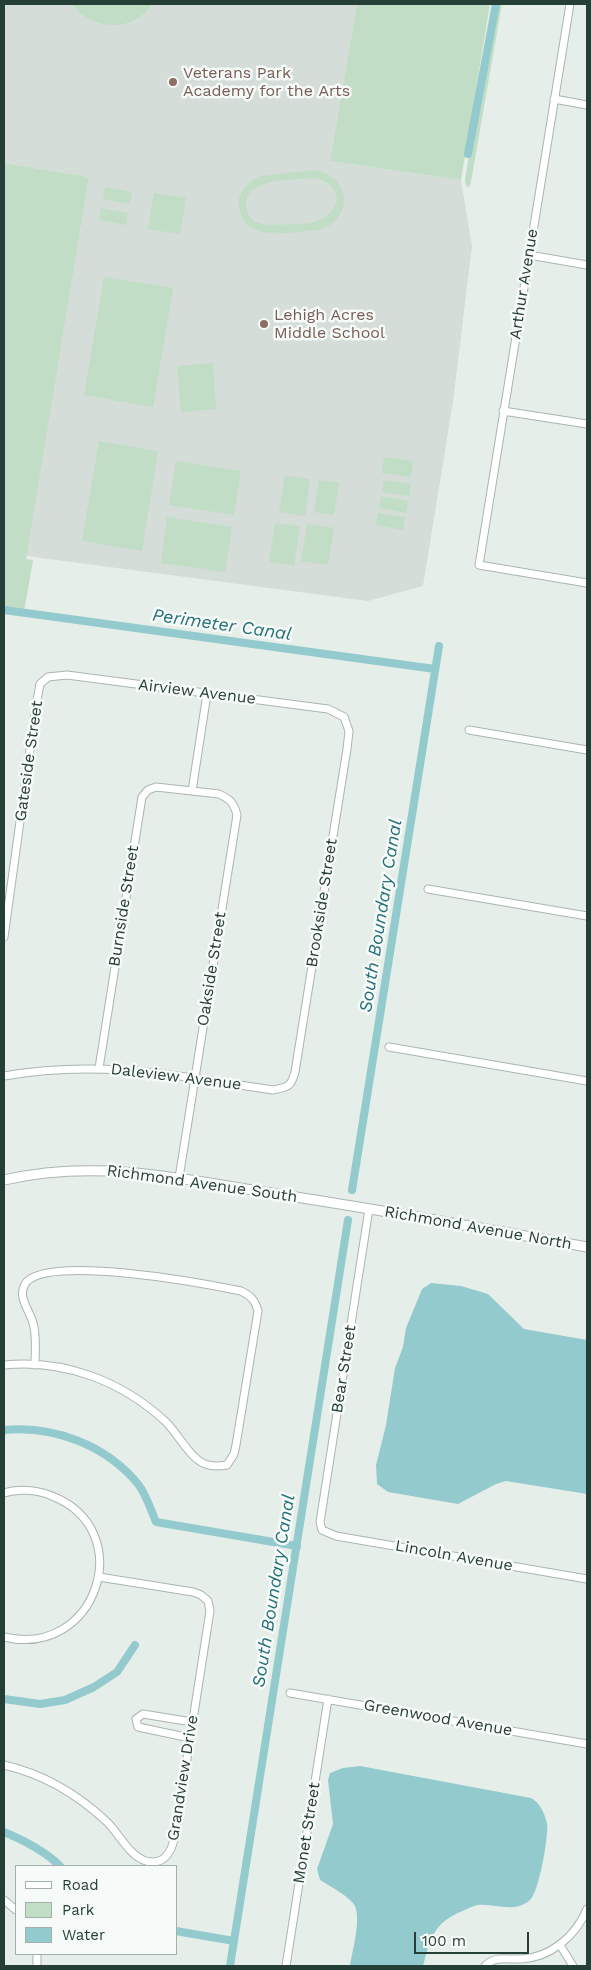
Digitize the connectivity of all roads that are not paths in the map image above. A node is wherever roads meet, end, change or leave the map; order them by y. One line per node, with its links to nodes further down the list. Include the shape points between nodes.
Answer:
1 (570, 4): 2 (street, Arthur Avenue)
2 (554, 99): 3 (street); 4 (street, Arthur Avenue)
3 (587, 105)
4 (529, 255): 5 (street); 6 (street, Arthur Avenue)
5 (587, 265)
6 (503, 411): 7 (street); 8 (street, Arthur Avenue, via 479,565)
7 (587, 424)
8 (587, 583)
9 (48, 677): 10 (street, Airview Avenue, via 67,675); 17 (street, Gateside Street, via 40,684 36,706)
10 (207, 694): 11 (street, Airview Avenue, via 328,709); 14 (street)
11 (344, 717): 23 (street, Brookside Street, via 349,731 347,749 295,1072)
12 (469, 730): 13 (street)
13 (587, 750)
14 (192, 791): 19 (street, Burnside Street, via 156,787 148,790 142,798); 21 (street, Oakside Street, via 228,798 237,815)
15 (428, 889): 16 (street)
16 (587, 916)
17 (4, 937)
18 (389, 1047): 22 (street)
19 (99, 1068): 20 (street, Daleview Avenue); 21 (street, Daleview Avenue)
20 (4, 1076)
21 (195, 1078): 23 (street, Daleview Avenue, via 273,1090); 24 (street, Oakside Street)
22 (587, 1081)
23 (287, 1087)
24 (179, 1178): 25 (street, Richmond Avenue South, via 120,1170 93,1170 49,1172); 26 (street, Richmond Avenue South)
25 (4, 1180)
26 (369, 1209): 27 (street, Richmond Avenue North); 31 (street, Bear Street, via 320,1522)
27 (587, 1247)
28 (4, 1365): 29 (street)
29 (34, 1365): 29 (street, via 73,1370 116,1385 166,1422 198,1460 219,1467 227,1464 234,1454 258,1310 256,1302 250,1296 229,1289 133,1273 84,1270 38,1275 24,1285 22,1294 35,1331)
30 (4, 1493): 32 (street, via 22,1490 44,1493 59,1498 78,1511 96,1542)
31 (322, 1530): 33 (street, Lincoln Avenue, via 336,1536)
32 (99, 1577): 34 (street, via 87,1606 75,1621 63,1629 33,1640); 37 (street, Grandview Drive, via 193,1592 208,1601 210,1611)
33 (587, 1579)
34 (4, 1637)
35 (290, 1693): 36 (street, Greenwood Avenue)
36 (328, 1699): 39 (street, Greenwood Avenue); 45 (street, Monet Street)
37 (192, 1722): 38 (street, Grandview Drive); 38 (street, via 143,1714 136,1719 138,1728)
38 (190, 1738): 40 (street, Grandview Drive, via 173,1846 162,1860 152,1862 136,1856 108,1823 77,1797 44,1778)
39 (587, 1744)
40 (4, 1765)
41 (4, 1900): 42 (street)
42 (15, 1909)
43 (587, 1909): 44 (street, via 578,1927)
44 (560, 1945): 46 (street, via 531,1958 493,1960); 47 (street)
45 (286, 1966)
46 (485, 1966)
47 (573, 1966)

